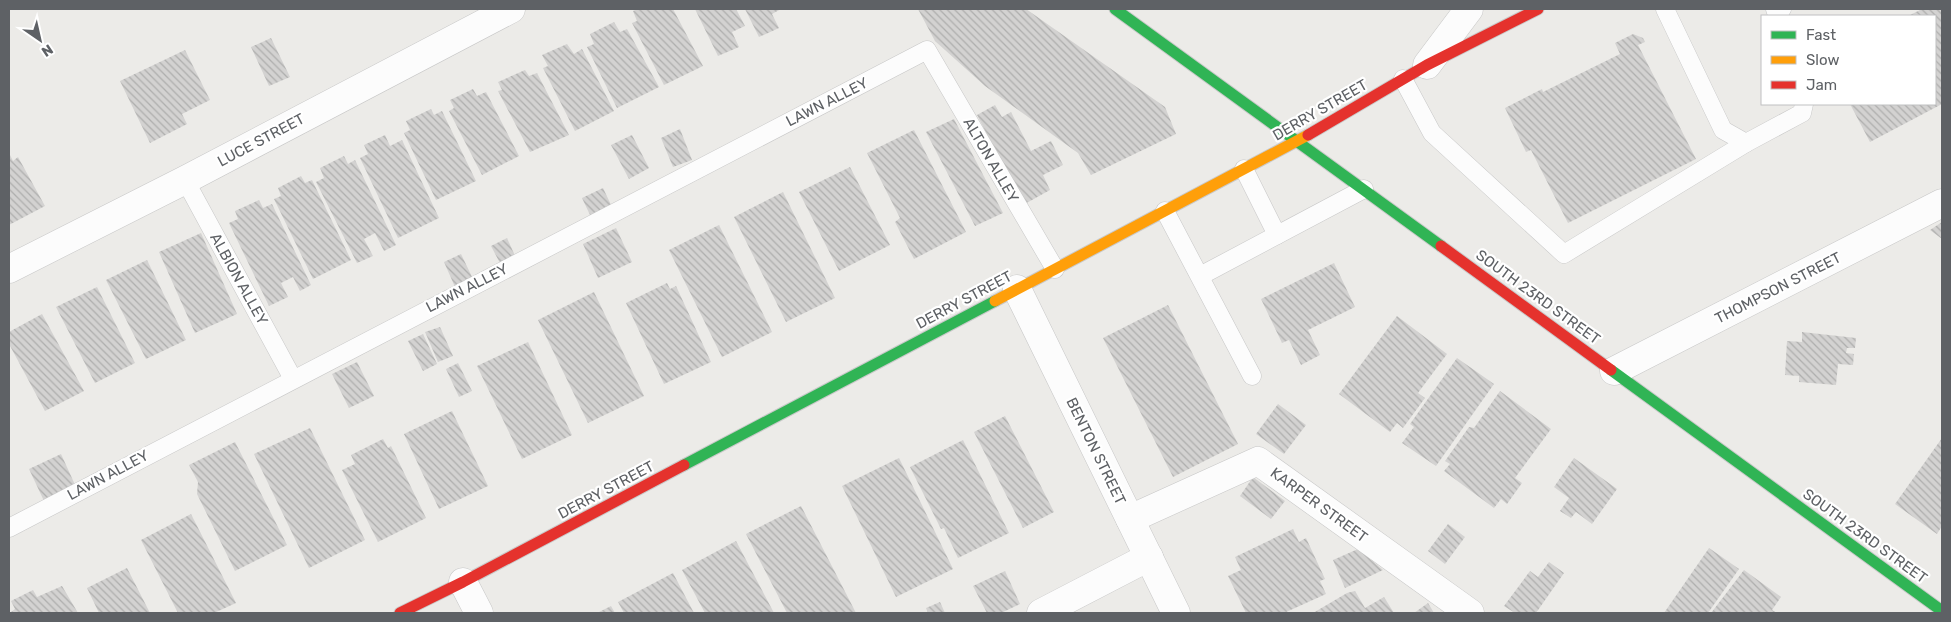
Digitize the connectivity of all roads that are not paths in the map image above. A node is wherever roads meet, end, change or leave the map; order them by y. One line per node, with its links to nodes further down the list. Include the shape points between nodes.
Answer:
1 (511, 9): 13 (street, LUCE STREET)
2 (1115, 9): 10 (main road, SOUTH 23RD STREET)
3 (1468, 9): 7 (street)
4 (1538, 9): 7 (main road, DERRY STREET)
5 (1665, 9): 11 (lane, via 1723,130)
6 (927, 50): 19 (lane, ALTON ALLEY); 24 (lane, LAWN ALLEY)
7 (1427, 65): 8 (main road, DERRY STREET)
8 (1403, 79): 10 (main road, DERRY STREET); 11 (lane, via 1432,133 1564,254)
9 (1804, 105): 11 (lane, via 1802,113)
10 (1298, 141): 12 (main road, DERRY STREET); 14 (main road, SOUTH 23RD STREET)
11 (1746, 143)
12 (1244, 169): 16 (main road, DERRY STREET); 17 (lane)
13 (185, 180): 18 (street, LUCE STREET); 24 (lane, ALBION ALLEY)
14 (1364, 189): 17 (lane); 22 (main road, SOUTH 23RD STREET)
15 (1942, 203): 22 (street, THOMPSON STREET)
16 (1165, 210): 19 (main road, DERRY STREET); 20 (lane)
17 (1277, 235): 20 (lane)
18 (9, 269)
19 (1056, 269): 21 (main road, DERRY STREET)
20 (1200, 276): 23 (lane)
21 (1017, 289): 25 (street, BENTON STREET); 28 (main road, DERRY STREET)
22 (1614, 371): 29 (main road, SOUTH 23RD STREET)
23 (1252, 376)
24 (293, 378): 26 (lane, LAWN ALLEY)
25 (1130, 519): 27 (street, BENTON STREET); 34 (street, KARPER STREET, via 1258,461)
26 (9, 528)
27 (1149, 557): 32 (street); 33 (street, BENTON STREET)
28 (463, 582): 30 (main road, DERRY STREET); 31 (street)
29 (1942, 610)
30 (400, 613)
31 (479, 613)
32 (1041, 613)
33 (1176, 613)
34 (1470, 613)

